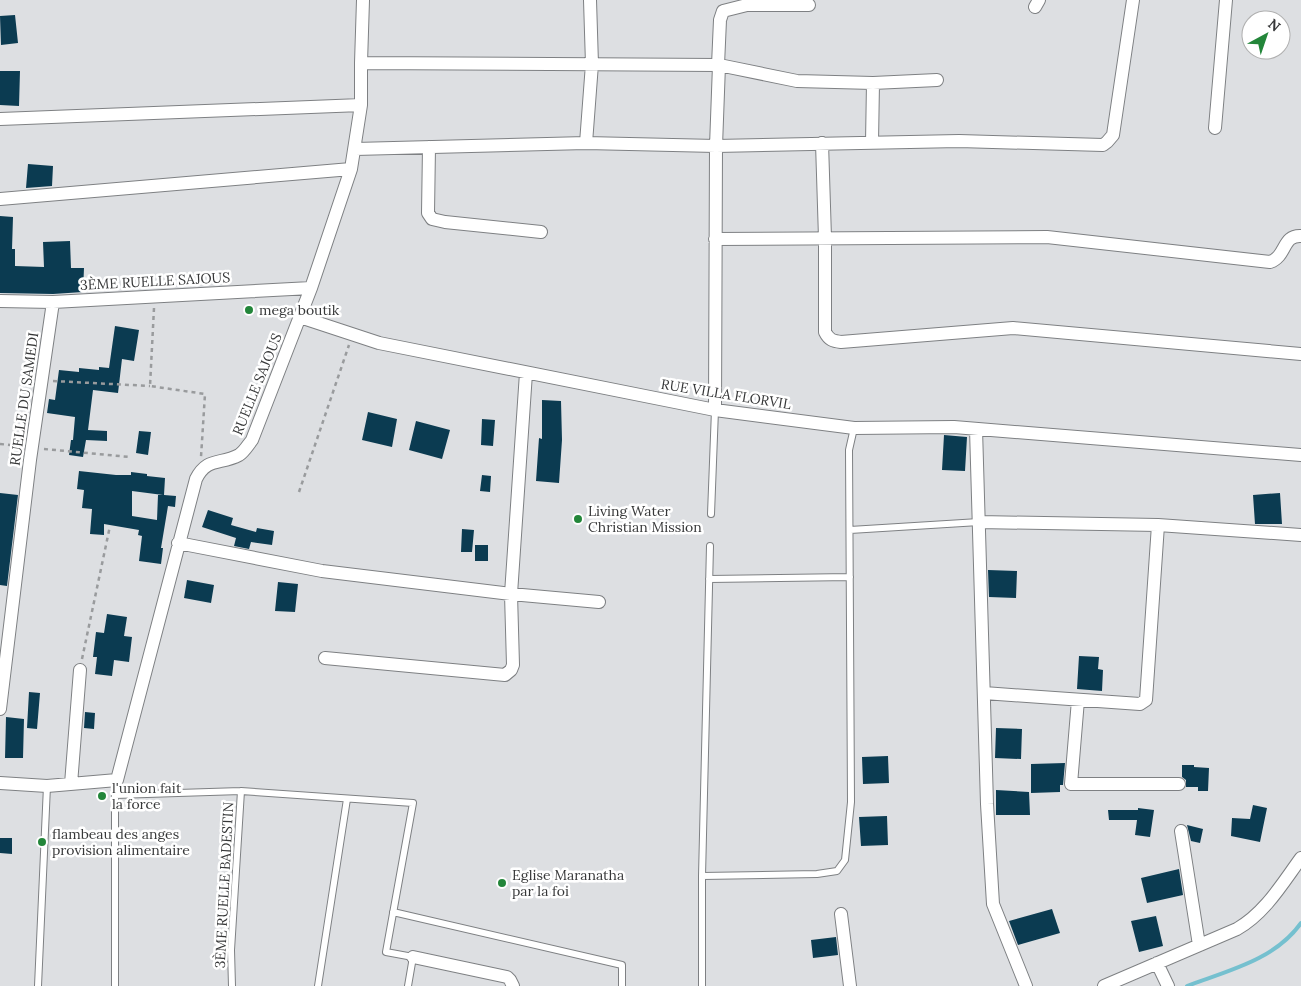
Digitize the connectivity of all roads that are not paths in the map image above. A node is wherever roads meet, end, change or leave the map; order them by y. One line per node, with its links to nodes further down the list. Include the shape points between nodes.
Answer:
1 (363, 0): 6 (street, RUELLE SAJOUS)
2 (590, 0): 7 (street)
3 (1133, 0): 14 (street, via 1113,135 1103,145)
4 (1226, 0): 13 (street)
5 (809, 5): 8 (street, via 747,5 724,11 720,20)
6 (360, 63): 7 (street); 11 (street, RUELLE SAJOUS)
7 (592, 64): 8 (street); 15 (street)
8 (719, 65): 10 (street, via 797,81); 17 (street)
9 (937, 80): 10 (street)
10 (873, 83): 14 (street)
11 (361, 105): 12 (street); 19 (street, RUELLE SAJOUS)
12 (0, 119)
13 (1215, 128)
14 (872, 142): 16 (street)
15 (586, 143): 17 (street); 18 (street)
16 (822, 143): 17 (street); 24 (street)
17 (716, 146): 25 (street)
18 (429, 147): 19 (street); 22 (street, via 428,213 432,218)
19 (355, 149): 20 (street, RUELLE SAJOUS)
20 (351, 169): 21 (street); 26 (street, RUELLE SAJOUS)
21 (0, 200)
22 (541, 232)
23 (1301, 236): 24 (street, via 1291,238 1279,257 1270,262 1047,236)
24 (825, 238): 25 (street); 30 (street, via 825,332 833,341 1013,328)
25 (716, 239): 32 (street)
26 (311, 288): 28 (street, 3ÈME RUELLE SAJOUS); 29 (street, RUELLE SAJOUS)
27 (0, 301): 28 (street, 3ÈME RUELLE SAJOUS)
28 (53, 302): 51 (street, RUELLE DU SAMEDI)
29 (300, 317): 31 (street, RUE VILLA FLORVIL, via 379,343); 41 (street, RUELLE SAJOUS, via 252,440 240,454 205,465 200,470)
30 (1301, 354)
31 (526, 373): 32 (street, RUE VILLA FLORVIL); 45 (street)
32 (715, 410): 33 (street, RUE VILLA FLORVIL); 36 (lane)
33 (854, 428): 34 (street, RUE VILLA FLORVIL); 39 (lane, via 849,450)
34 (976, 429): 35 (street, RUE VILLA FLORVIL); 37 (street)
35 (1301, 455)
36 (711, 514)
37 (979, 522): 38 (street); 39 (lane); 49 (street)
38 (1158, 524): 40 (street); 50 (street, via 1146,700 1140,704)
39 (850, 530): 43 (lane)
40 (1301, 535)
41 (178, 543): 45 (street, via 322,571); 52 (street)
42 (710, 546): 44 (lane)
43 (850, 577): 44 (lane); 62 (lane, via 851,802 846,860 837,871 817,874)
44 (709, 579): 62 (lane)
45 (511, 594): 46 (street); 47 (street, via 513,665 505,675)
46 (599, 602)
47 (325, 658)
48 (80, 670): 54 (street)
49 (984, 693): 50 (street); 77 (street, via 993,904)
50 (1078, 700): 55 (street, via 1072,784)
51 (0, 709)
52 (117, 780): 54 (street); 58 (lane)
53 (0, 783): 56 (street)
54 (71, 784): 56 (street)
55 (1179, 784)
56 (47, 786): 68 (lane)
57 (241, 791): 58 (lane, 3ÈME RUELLE BADESTIN); 59 (lane); 70 (lane, 3ÈME RUELLE BADESTIN)
58 (115, 795): 69 (lane)
59 (347, 799): 63 (lane, via 413,803); 71 (lane)
60 (1181, 831): 65 (street)
61 (1301, 858): 65 (street, via 1249,922)
62 (702, 876): 75 (lane)
63 (393, 912): 66 (lane, via 386,952); 74 (lane, via 622,965)
64 (841, 914): 76 (street)
65 (1199, 946): 67 (street)
66 (413, 958): 72 (lane); 73 (street, via 507,977)
67 (1157, 963): 78 (street); 79 (street)
68 (38, 986)
69 (115, 986)
70 (232, 986)
71 (318, 986)
72 (408, 986)
73 (513, 986)
74 (622, 986)
75 (702, 986)
76 (850, 986)
77 (1026, 986)
78 (1104, 986)
79 (1168, 986)

